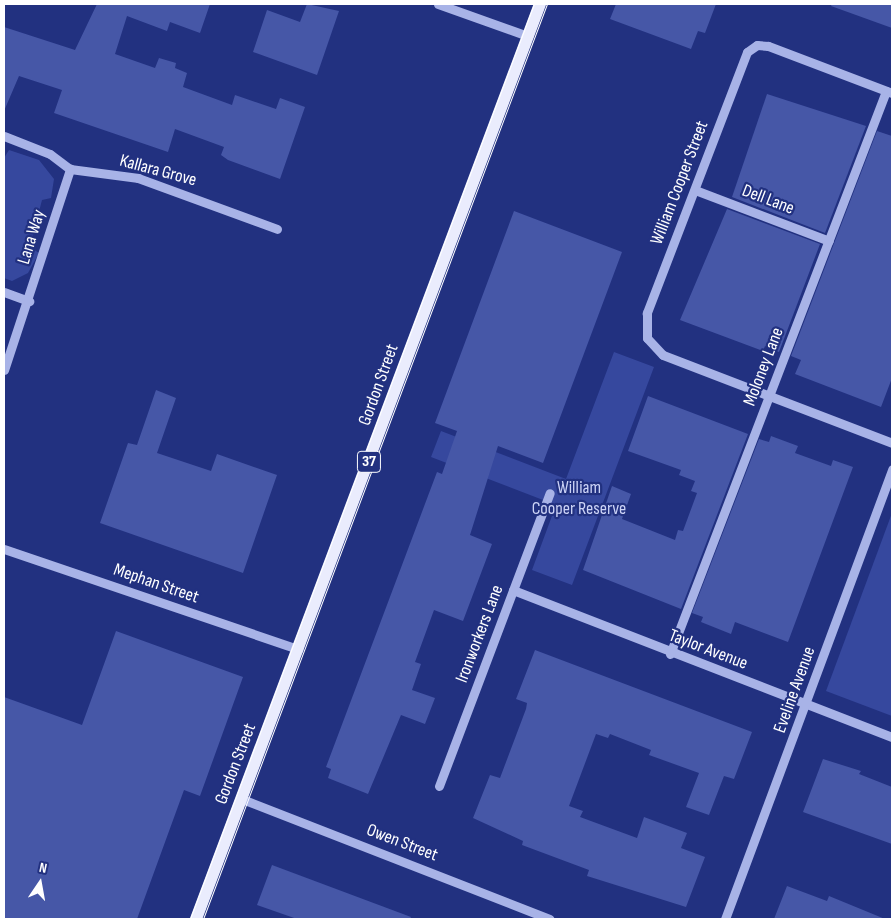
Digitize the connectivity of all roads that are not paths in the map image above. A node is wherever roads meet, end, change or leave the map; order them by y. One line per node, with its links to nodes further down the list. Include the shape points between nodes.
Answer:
1 (438, 4): 3 (street)
2 (540, 4): 3 (main road, Gordon Street / 37)
3 (528, 36): 19 (main road, Gordon Street / 37)
4 (889, 92): 7 (street, William Cooper Street, via 757,45 747,52); 9 (street, Moloney Lane)
5 (4, 136): 6 (street, Kallara Grove, via 50,154)
6 (70, 169): 8 (street, Kallara Grove, via 138,178); 11 (street, Lana Way)
7 (695, 190): 9 (street, Dell Lane); 13 (street, William Cooper Street, via 647,313 647,338 662,355)
8 (277, 229)
9 (829, 241): 13 (street, Moloney Lane)
10 (4, 292): 11 (street)
11 (29, 301): 12 (street, Lana Way)
12 (4, 370)
13 (771, 395): 14 (street); 20 (street, Moloney Lane)
14 (892, 443)
15 (892, 469): 21 (street, Eveline Avenue)
16 (550, 493): 18 (street, Ironworkers Lane)
17 (4, 549): 19 (street, Mephan Street)
18 (513, 590): 20 (street, Taylor Avenue); 23 (street, Ironworkers Lane)
19 (298, 649): 24 (main road, Gordon Street / 37)
20 (670, 654): 21 (street, Taylor Avenue)
21 (807, 705): 22 (street, Taylor Avenue); 27 (street, Eveline Avenue)
22 (892, 737)
23 (439, 786)
24 (242, 799): 25 (main road, Gordon Street / 37); 26 (street, Owen Street)
25 (196, 919)
26 (549, 919)
27 (724, 919)

